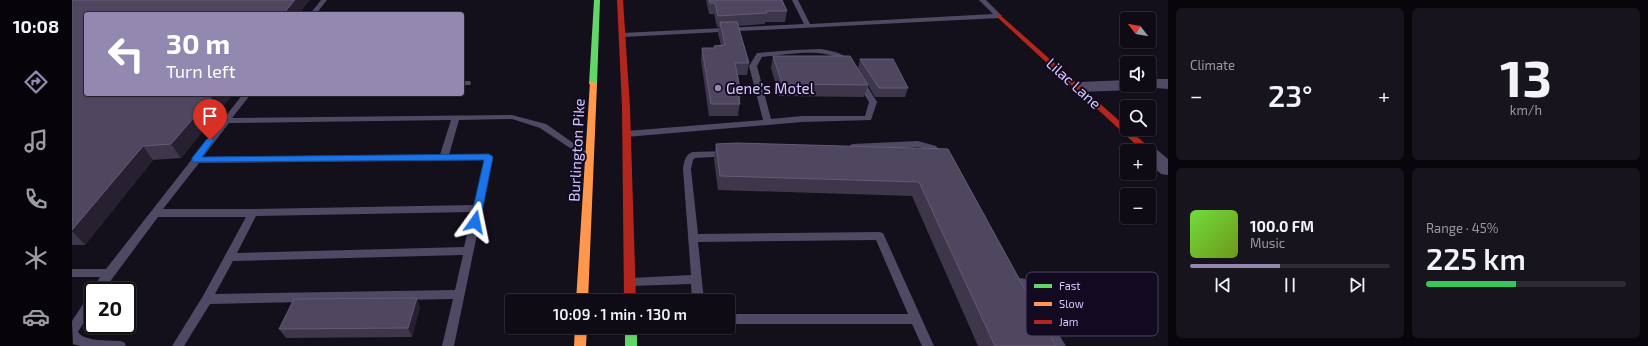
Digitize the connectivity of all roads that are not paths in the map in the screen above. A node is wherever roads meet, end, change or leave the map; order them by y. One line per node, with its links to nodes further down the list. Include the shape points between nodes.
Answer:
1 (324, 0): 8 (lane)
2 (587, 0): 7 (lane)
3 (597, 0): 7 (main road, Burlington Pike)
4 (620, 0): 11 (main road)
5 (795, 0): 10 (lane)
6 (982, 0): 9 (lane)
7 (597, 11): 24 (main road, Burlington Pike)
8 (315, 12)
9 (999, 16): 10 (lane); 15 (main road, Lilac Lane)
10 (808, 26): 11 (lane)
11 (622, 35): 20 (main road)
12 (1156, 84): 13 (street)
13 (1168, 84)
14 (1120, 85): 15 (street)
15 (1079, 87): 21 (main road, Lilac Lane)
16 (245, 96): 18 (lane)
17 (455, 119): 18 (lane); 24 (lane, via 518,118 543,126); 25 (lane)
18 (225, 121): 27 (lane)
19 (768, 122): 19 (lane, via 868,118 873,102 846,59 825,51 760,55 753,66); 20 (lane)
20 (626, 134): 41 (main road)
21 (1141, 144)
22 (841, 148): 28 (lane, via 918,144 933,148)
23 (732, 153): 33 (lane, via 693,155 689,159 687,169)
24 (590, 157): 44 (main road, Burlington Pike)
25 (444, 158): 27 (lane); 30 (lane, via 489,157)
26 (1156, 158): 29 (street, Lilac Lane)
27 (195, 160): 31 (lane)
28 (950, 167)
29 (1168, 169)
30 (478, 208): 32 (lane); 34 (lane)
31 (154, 213): 32 (lane); 38 (lane)
32 (253, 213): 35 (lane)
33 (693, 238): 39 (lane); 50 (lane, via 879,236)
34 (468, 251): 35 (lane); 43 (lane)
35 (230, 257): 47 (lane)
36 (1015, 272): 42 (lane)
37 (72, 273): 38 (lane)
38 (109, 273): 40 (lane)
39 (696, 279): 41 (lane); 46 (lane)
40 (103, 282)
41 (630, 282): 45 (main road)
42 (1026, 290)
43 (459, 294): 47 (lane); 57 (lane)
44 (582, 294)
45 (630, 294)
46 (697, 294)
47 (208, 299): 56 (lane)
48 (84, 313): 51 (lane)
49 (735, 318): 50 (lane)
50 (916, 318): 60 (lane)
51 (72, 332): 55 (lane, via 77,340)
52 (581, 334): 58 (main road)
53 (631, 334): 59 (main road)
54 (1054, 336): 61 (lane)
55 (120, 346)
56 (178, 346)
57 (448, 346)
58 (580, 346)
59 (631, 346)
60 (928, 346)
61 (1060, 346)

